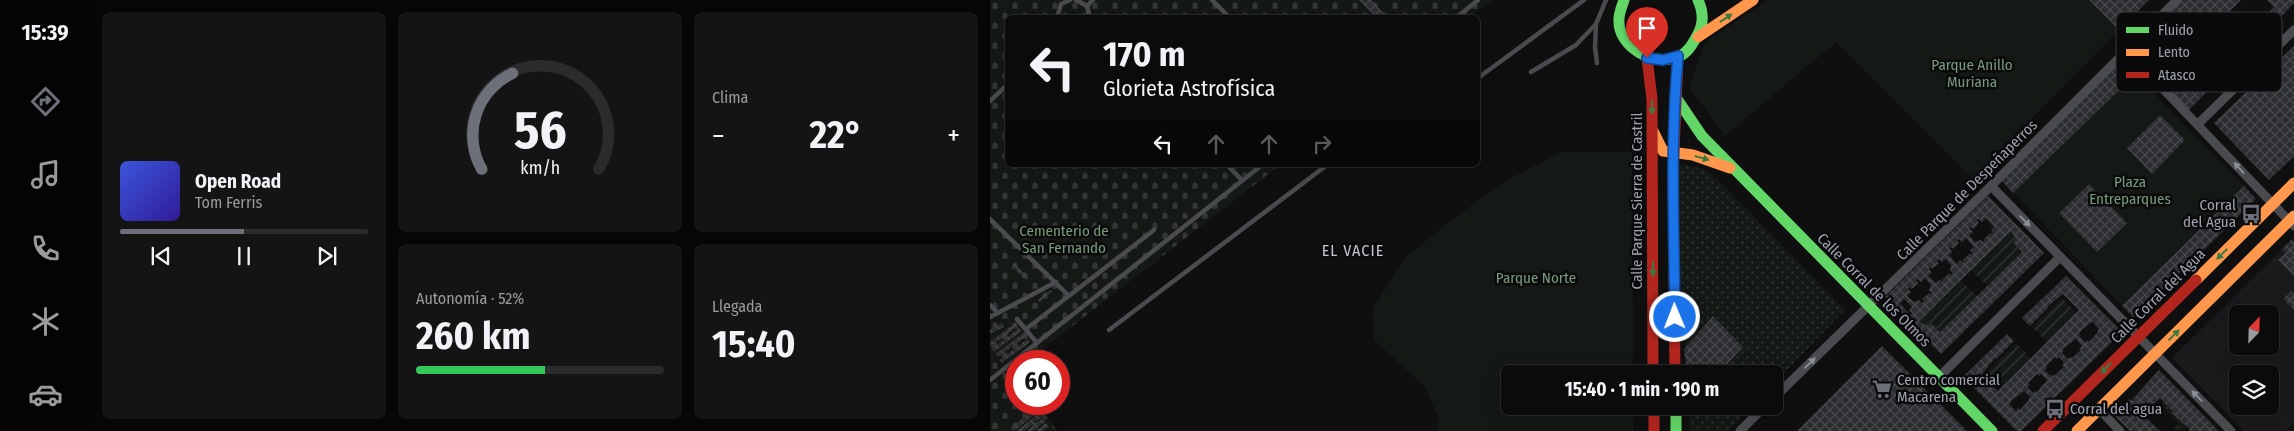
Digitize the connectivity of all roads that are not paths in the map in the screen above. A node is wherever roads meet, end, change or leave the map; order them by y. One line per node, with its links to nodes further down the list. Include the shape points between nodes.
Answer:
1 (1057, 0): 13 (lane)
2 (1070, 0): 13 (lane)
3 (1076, 0): 14 (lane)
4 (1093, 0): 14 (lane)
5 (1212, 0): 18 (lane)
6 (1478, 0): 19 (lane)
7 (1584, 0): 29 (lane)
8 (1606, 0): 20 (lane)
9 (1624, 0): 25 (street, via 1619,9 1620,32 1627,44)
10 (1698, 0): 22 (street, via 1702,21)
11 (1753, 0): 22 (street, one-way to 11)
12 (2177, 0): 15 (street, Calle Parque de Despeñaperros)
13 (1061, 4): 16 (lane)
14 (1087, 6): 17 (lane)
15 (2165, 12)
16 (1058, 15)
17 (1089, 15)
18 (1227, 15)
19 (1460, 15)
20 (1596, 24): 27 (lane); 28 (lane, via 1576,45)
21 (2294, 30): 23 (street)
22 (1698, 37): 24 (street)
23 (2282, 42)
24 (1678, 56): 25 (street, via 1663,60); 33 (street)
25 (1647, 58): 36 (street, Calle Parque Sierra de Castril, one-way to 36)
26 (2116, 62): 44 (street, Calle Parque de Despeñaperros)
27 (1597, 63)
28 (1531, 72)
29 (1480, 77)
30 (1005, 87): 34 (lane)
31 (2167, 92): 35 (street)
32 (2231, 92): 35 (street)
33 (1675, 96): 37 (street); 41 (street, Calle Corral de los Olmos, via 1702,136)
34 (990, 101)
35 (2198, 124): 45 (street, one-way to 35)
36 (1652, 127): 37 (street, via 1663,151); 62 (street, Calle Parque Sierra de Castril, one-way to 62)
37 (1674, 153): 41 (street, one-way to 41, via 1694,155); 63 (street)
38 (1229, 167): 42 (lane)
39 (1259, 167): 42 (lane)
40 (1324, 167): 58 (lane)
41 (1735, 170): 53 (street, Calle Corral de los Olmos)
42 (1242, 180): 60 (lane)
43 (2294, 183): 45 (street, Calle Corral del Agua)
44 (1991, 186): 49 (street, one-way to 49); 53 (street, Calle Parque de Despeñaperros)
45 (2272, 204): 47 (street); 59 (street, Calle Corral del Agua, one-way to 59)
46 (990, 219): 50 (lane)
47 (2292, 221): 61 (street, one-way to 47)
48 (1154, 230): 51 (lane)
49 (2060, 257): 59 (street); 64 (street)
50 (1056, 282): 51 (lane); 54 (lane)
51 (1068, 295): 57 (lane)
52 (990, 305): 54 (lane)
53 (1868, 306): 64 (street, Calle Corral de los Olmos); 66 (street, Calle Parque de Despeñaperros, one-way to 53)
54 (998, 313): 55 (lane)
55 (990, 317)
56 (1018, 319): 57 (lane)
57 (1026, 329): 60 (lane)
58 (1109, 330)
59 (2138, 337): 61 (street); 75 (street, Calle Corral del Agua, one-way to 75)
60 (1037, 343): 65 (lane)
61 (2155, 354): 67 (street); 78 (street, one-way to 61)
62 (1653, 365)
63 (1675, 365)
64 (1939, 377): 74 (street, Calle Corral de los Olmos)
65 (990, 380)
66 (1783, 389)
67 (2099, 409): 76 (street); 77 (street)
68 (1654, 415): 71 (street)
69 (1676, 415): 72 (street)
70 (1756, 415): 73 (street)
71 (1654, 431)
72 (1676, 431)
73 (1740, 431)
74 (1992, 431)
75 (2043, 431)
76 (2077, 431)
77 (2120, 431)
78 (2231, 431)

